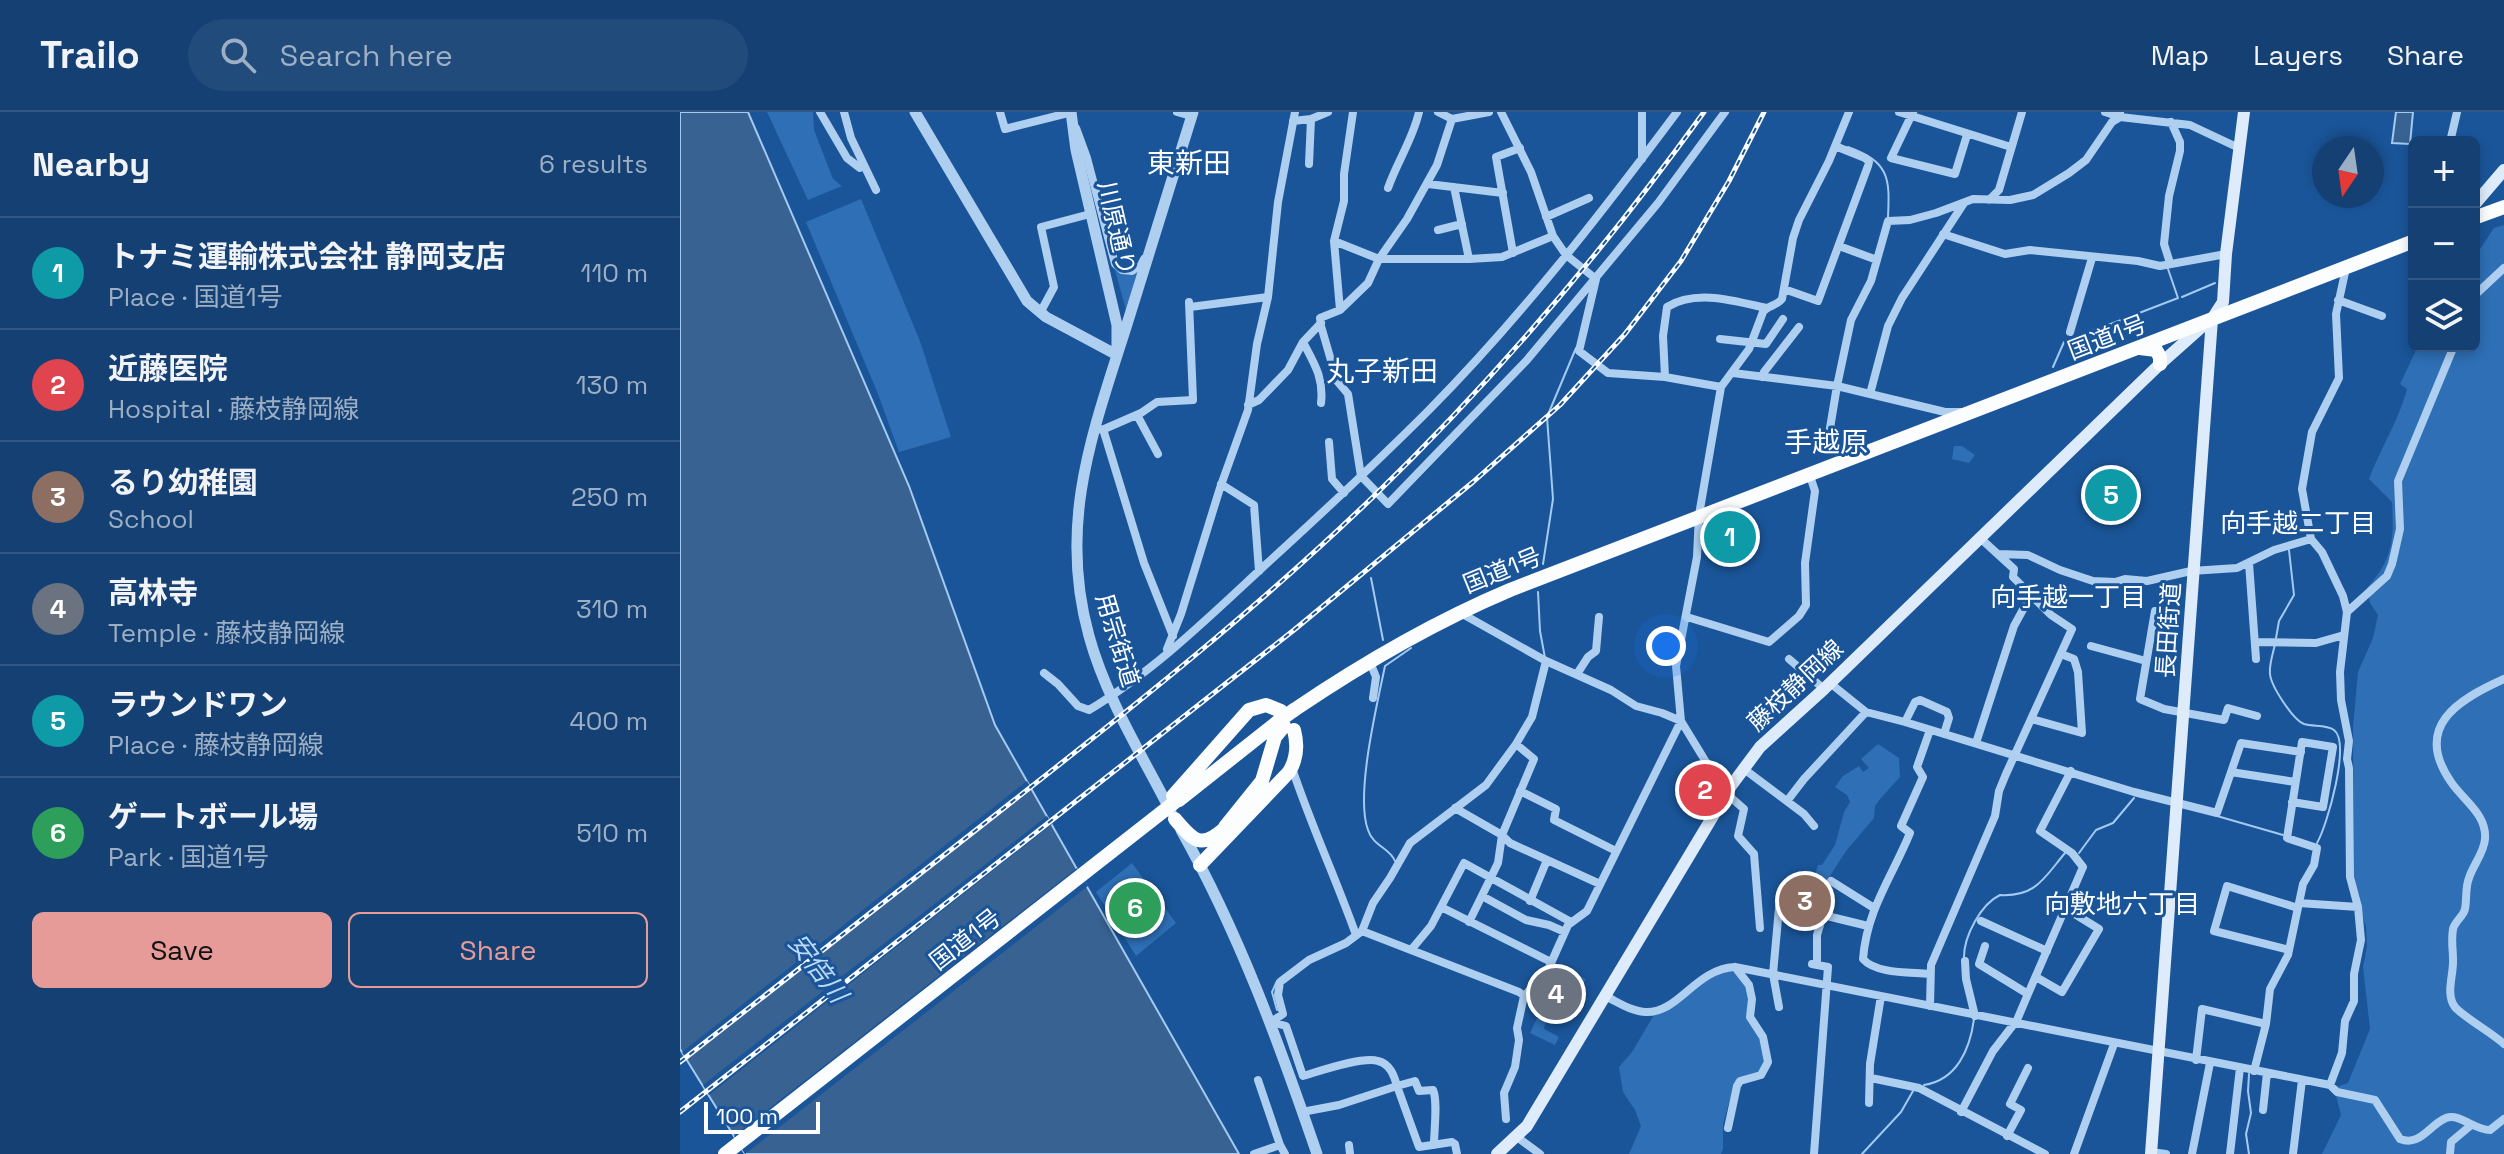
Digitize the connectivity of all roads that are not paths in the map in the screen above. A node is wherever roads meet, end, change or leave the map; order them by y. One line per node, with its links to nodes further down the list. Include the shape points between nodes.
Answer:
1 (820, 112): 40 (street, via 847,158)
2 (842, 112): 40 (street)
3 (915, 112): 81 (street, via 1018,288)
4 (1000, 112): 25 (street, via 1005,129)
5 (1071, 112): 25 (street); 45 (street, via 1113,259 1122,270 1141,265); 54 (street, 川原通り)
6 (1177, 112): 23 (street)
7 (1328, 112): 28 (street)
8 (1353, 112): 61 (street, via 1344,201)
9 (1419, 112): 46 (street)
10 (1438, 112): 29 (street)
11 (1489, 112): 29 (street)
12 (1502, 112): 36 (street)
13 (1642, 112): 38 (street)
14 (1677, 112): 38 (street)
15 (1725, 112): 74 (street)
16 (1849, 112): 34 (street)
17 (1899, 112): 26 (street)
18 (2022, 112): 35 (street)
19 (2105, 112): 24 (street)
20 (2193, 112): 31 (street)
21 (2244, 112): 37 (main road, 長田街道)
22 (2457, 112): 33 (street)
23 (1192, 114): 45 (street, 用宗街道)
24 (2120, 114): 30 (street); 51 (street, via 2086,160 2048,187 2024,199)
25 (1051, 115)
26 (1912, 115): 32 (street); 32 (street, via 1891,158 1955,174)
27 (1294, 116): 28 (street); 77 (street)
28 (1311, 119): 39 (street)
29 (1452, 119): 43 (street)
30 (2171, 122): 31 (street); 71 (street, via 2180,151 2164,244)
31 (2190, 125): 37 (street)
32 (1967, 135): 35 (street)
33 (2451, 136)
34 (1835, 146): 63 (street, via 1869,162); 75 (street, via 1799,220)
35 (2011, 147): 51 (street, via 1999,190)
36 (1520, 148): 48 (street, via 1496,157); 56 (street)
37 (2239, 148): 65 (main road, 長田街道)
38 (1642, 160): 66 (street)
39 (1309, 164)
40 (864, 166): 47 (street)
41 (2504, 170): 42 (main road)
42 (2494, 181): 49 (main road); 53 (main road, via 2489,202)
43 (1428, 184): 44 (street); 68 (street)
44 (1454, 187): 48 (street); 57 (street)
45 (1169, 188): 93 (street, 用宗街道)
46 (1388, 188)
47 (876, 190)
48 (1503, 193): 64 (street)
49 (2480, 197)
50 (1589, 198): 56 (street)
51 (1988, 200): 52 (street)
52 (1964, 202): 59 (street); 70 (street, via 1910,220 1888,221)
53 (2504, 207): 55 (highway)
54 (1090, 214): 81 (street, via 1041,227 1054,287); 93 (street, 川原通り, via 1117,325)
55 (2480, 216)
56 (1546, 217): 60 (street)
57 (1462, 224): 58 (street); 69 (street)
58 (1438, 230)
59 (1943, 234): 67 (street, via 2005,254 2030,250); 100 (street, via 1888,326)
60 (1553, 236): 64 (street); 66 (street)
61 (1334, 241): 68 (street); 80 (street)
62 (2408, 243): 72 (highway, 国道1号)
63 (1839, 246): 70 (street); 75 (street, via 1818,301)
64 (1513, 253): 69 (street)
65 (2226, 254): 71 (street); 84 (main road, 長田街道, via 2223,302)
66 (1566, 255): 74 (street); 110 (street, via 1431,408)
67 (2092, 258): 71 (street); 87 (street)
68 (1379, 259): 69 (street); 80 (street, via 1368,283)
69 (1469, 259)
70 (1877, 260): 98 (street, via 1851,320)
71 (2170, 263)
72 (2346, 268): 78 (street); 84 (highway, 国道1号)
73 (2504, 268): 76 (street)
74 (1596, 279): 96 (street, via 1579,351 1608,373); 110 (street, via 1527,360 1388,504)
75 (1784, 289): 79 (street, via 1779,303)
76 (2480, 290)
77 (1268, 297): 102 (street); 104 (street, via 1190,305 1193,400 1157,402)
78 (2338, 300): 82 (street); 115 (street, via 2339,378 2312,432 2302,479)
79 (1766, 308): 89 (street); 96 (street, via 1716,298 1667,307)
80 (1340, 310): 85 (street, via 1324,314)
81 (1040, 313): 93 (street)
82 (2382, 316)
83 (1783, 319): 89 (street, via 1766,344)
84 (2212, 319): 91 (highway, 国道1号); 94 (main road, 藤枝静岡線); 119 (main road, 長田街道)
85 (1321, 323): 90 (street); 110 (street, via 1337,381 1348,394)
86 (1799, 327): 97 (street)
87 (2070, 332)
88 (1720, 339): 89 (street)
89 (1753, 341): 95 (street)
90 (1303, 342): 101 (street, via 1320,376); 102 (street, via 1288,370)
91 (2140, 348): 94 (highway, via 2156,350); 103 (highway, 国道1号)
92 (2452, 352): 123 (street, via 2398,481 2400,529 2392,564 2387,576)
93 (1117, 355): 105 (street, 用宗街道)
94 (2160, 364): 114 (main road, 藤枝静岡線)
95 (1733, 373): 97 (street); 99 (street)
96 (1665, 377): 99 (street)
97 (1762, 377): 98 (street)
98 (1837, 386): 100 (street); 107 (street)
99 (1721, 387): 113 (street)
100 (1870, 394): 103 (street, via 1945,412)
101 (1321, 403)
102 (1248, 405): 111 (street)
103 (1969, 412): 109 (highway, 国道1号)
104 (1137, 415): 105 (street); 108 (street)
105 (1098, 431): 127 (street); 142 (street, 用宗街道, via 1079,497 1078,579 1088,634)
106 (1329, 442): 112 (street, via 1332,479)
107 (1826, 452)
108 (1158, 454)
109 (1809, 473): 113 (highway, 国道1号); 125 (street, via 1815,491 1805,563 1806,605 1799,616 1769,642)
110 (1361, 476): 112 (street)
111 (1221, 484): 118 (street, via 1254,505); 127 (street)
112 (1344, 493): 118 (street)
113 (1699, 515): 122 (highway, 国道1号); 125 (street)
114 (1979, 537): 116 (street); 141 (main road, 藤枝静岡線)
115 (2311, 539): 117 (street); 123 (street, via 2322,552)
116 (1999, 554): 119 (street, via 2028,555 2106,583); 120 (street)
117 (2249, 563): 119 (street); 129 (street)
118 (1259, 571): 132 (street)
119 (2194, 571): 144 (main road, 長田街道)
120 (2031, 595): 131 (street, via 2072,629); 153 (street, via 2014,626)
121 (2155, 611): 136 (street)
122 (1458, 612): 128 (highway, 国道1号); 135 (street)
123 (2347, 612): 126 (street)
124 (1599, 617): 139 (street, via 1596,651)
125 (1687, 617): 149 (street, via 1676,666)
126 (2344, 635): 129 (street, via 2316,643); 157 (street, via 2340,687 2349,741)
127 (1173, 636): 132 (street)
128 (1407, 640): 137 (highway); 147 (highway, 国道1号)
129 (2255, 642): 134 (street)
130 (2091, 646): 136 (street)
131 (2061, 654): 148 (street); 148 (street, via 2074,659 2078,672 2082,733)
132 (1163, 656): 142 (street)
133 (1789, 659): 141 (street)
134 (2256, 659)
135 (1546, 661): 139 (street); 154 (street, via 1535,708)
136 (2146, 661): 144 (street, via 2140,699)
137 (1372, 667): 143 (street); 147 (highway)
138 (1044, 673): 142 (street, via 1083,709)
139 (1577, 674): 149 (street, via 1636,706)
140 (2504, 679): 220 (street, via 2446,715 2437,744 2451,782 2469,801 2485,833 2466,887 2465,908 2454,927 2451,997 2454,1006)
141 (1827, 686): 145 (street); 160 (main road, 藤枝静岡線, via 1760,747)
142 (1111, 696): 172 (street, 用宗街道)
143 (1373, 698)
144 (2184, 711): 146 (street, via 2224,720 2228,708); 169 (main road, 長田街道)
145 (1866, 712): 150 (street); 168 (street)
146 (2257, 716)
147 (1288, 719): 158 (highway, 国道1号); 159 (highway, via 1297,747); 166 (highway, via 1266,705 1249,710); 167 (highway, via 1275,737 1262,781)
148 (2032, 719): 156 (street)
149 (1681, 721): 164 (street); 177 (street)
150 (1905, 722): 151 (street); 152 (street, via 1920,700 1947,712)
151 (1930, 730): 152 (street); 189 (street, via 1917,767 1923,777 1901,826 1910,833)
152 (1944, 734): 153 (street)
153 (1976, 743): 156 (street)
154 (1516, 744): 165 (street, via 1534,759); 171 (street, via 1486,785)
155 (2301, 752): 157 (street, via 2302,742 2333,747); 162 (street, via 2241,743); 163 (street)
156 (2015, 755): 161 (street); 206 (street)
157 (2339, 758): 170 (street, via 2323,807); 187 (street, via 2349,768 2350,877)
158 (1227, 760): 166 (highway, 国道1号); 167 (highway, via 1244,755 1258,763 1258,782)
159 (1292, 767): 179 (highway); 197 (street)
160 (1744, 769): 164 (main road, 藤枝静岡線); 168 (street)
161 (2071, 771): 169 (street); 190 (street, via 2040,831 2083,867)
162 (2231, 772): 163 (street); 169 (street, via 2217,813)
163 (2295, 782): 170 (street)
164 (1730, 790): 195 (street, via 1744,809 1738,836 1754,854); 211 (main road, 藤枝静岡線)
165 (1520, 791): 175 (street); 177 (street, via 1556,809 1554,820)
166 (1174, 799): 247 (highway, 国道1号, bridge)
167 (1248, 799): 174 (highway)
168 (1787, 801): 173 (street)
169 (2178, 801): 221 (main road, 長田街道)
170 (2292, 802): 185 (street, via 2287,838 2317,848)
171 (1455, 808): 175 (street); 197 (street, via 1410,843)
172 (1175, 819): 174 (highway, via 1201,841); 176 (street, 用宗街道)
173 (1814, 826)
174 (1224, 829): 176 (highway)
175 (1502, 835): 178 (street); 180 (street)
176 (1200, 850): 179 (street, 用宗街道)
177 (1616, 851): 182 (street)
178 (1547, 860): 182 (street); 184 (street)
179 (1200, 865): 216 (street, 用宗街道)
180 (1490, 879): 183 (street); 184 (street); 186 (street, via 1464,863)
181 (1831, 881): 189 (street)
182 (1600, 884): 193 (street, via 1584,915)
183 (1482, 896): 192 (street); 196 (street, via 1526,920)
184 (1530, 901): 193 (street)
185 (2298, 905): 187 (street); 200 (street); 200 (street, via 2227,886 2214,931)
186 (1441, 907): 192 (street); 199 (street)
187 (2358, 907): 231 (street, via 2356,993)
188 (1779, 908): 205 (street)
189 (1874, 908): 194 (street)
190 (2065, 908): 201 (street); 207 (street, via 2099,929 2062,992)
191 (1981, 921): 201 (street)
192 (1469, 922): 202 (street)
193 (1571, 922): 196 (street)
194 (1868, 926): 206 (street, via 1866,964); 208 (street, via 1823,915 1815,964 1828,967)
195 (1760, 928)
196 (1565, 932): 202 (street)
197 (1359, 933): 199 (street); 216 (street, via 1280,982 1283,1014)
198 (1985, 946): 203 (street)
199 (1411, 950): 210 (street)
200 (2289, 950): 218 (street, via 2270,989)
201 (2047, 951): 207 (street)
202 (1551, 962): 210 (street)
203 (1972, 962): 209 (street); 215 (street, via 1966,979)
204 (1735, 967): 205 (street); 211 (street, via 1710,972 1658,1011 1632,1010); 240 (street, via 1751,992 1750,1017 1763,1037 1768,1062 1761,1075 1740,1081)
205 (1773, 974): 208 (street); 214 (street)
206 (1929, 974): 213 (street)
207 (2036, 977): 209 (street)
208 (1826, 985): 212 (street); 253 (street)
209 (2028, 994): 217 (street)
210 (1524, 996): 237 (street, via 1515,1067 1504,1093)
211 (1605, 996): 242 (main road, 藤枝静岡線)
212 (1881, 996): 213 (street); 228 (street)
213 (1930, 1006): 215 (street)
214 (1779, 1007)
215 (1975, 1016): 217 (street)
216 (1271, 1022): 232 (street, via 1286,1026 1303,1076 1373,1060 1391,1070); 235 (street, 用宗街道)
217 (2014, 1023): 219 (street); 236 (street)
218 (2266, 1024): 222 (street, via 2202,1009); 226 (street)
219 (2114, 1044): 221 (street); 255 (street)
220 (2504, 1044)
221 (2159, 1052): 222 (street); 246 (main road, 長田街道)
222 (2196, 1060): 223 (street)
223 (2210, 1063): 225 (street); 257 (street)
224 (2028, 1068): 241 (street, via 2010,1104 2021,1110)
225 (2240, 1068): 226 (street); 258 (street)
226 (2254, 1071): 227 (street)
227 (2267, 1073): 230 (street); 234 (street)
228 (1871, 1078): 233 (street); 236 (street, via 1919,1088)
229 (1258, 1080): 243 (street)
230 (2302, 1080): 231 (street); 259 (street)
231 (2330, 1085): 239 (street, via 2337,1092 2375,1100 2405,1141 2447,1118)
232 (1397, 1086): 235 (street); 244 (street, via 1419,1147); 244 (street, via 1415,1081 1419,1091 1433,1090)
233 (1869, 1103)
234 (2263, 1110)
235 (1302, 1112): 250 (street, 用宗街道)
236 (1961, 1112): 241 (street)
237 (1506, 1119)
238 (2504, 1119): 239 (street, via 2490,1130)
239 (2470, 1126): 260 (street, via 2451,1142)
240 (1728, 1128)
241 (2007, 1136): 254 (street)
242 (1517, 1137): 245 (street); 252 (main road, 藤枝静岡線)
243 (1280, 1145): 248 (street); 249 (street)
244 (1434, 1145): 251 (street, via 1452,1142)
245 (1538, 1153)
246 (2151, 1153): 256 (street)
247 (725, 1154)
248 (1254, 1154)
249 (1285, 1154)
250 (1317, 1154)
251 (1457, 1154)
252 (1497, 1154)
253 (1814, 1154)
254 (2045, 1154)
255 (2074, 1154)
256 (2166, 1154)
257 (2192, 1154)
258 (2230, 1154)
259 (2293, 1154)
260 (2450, 1154)

